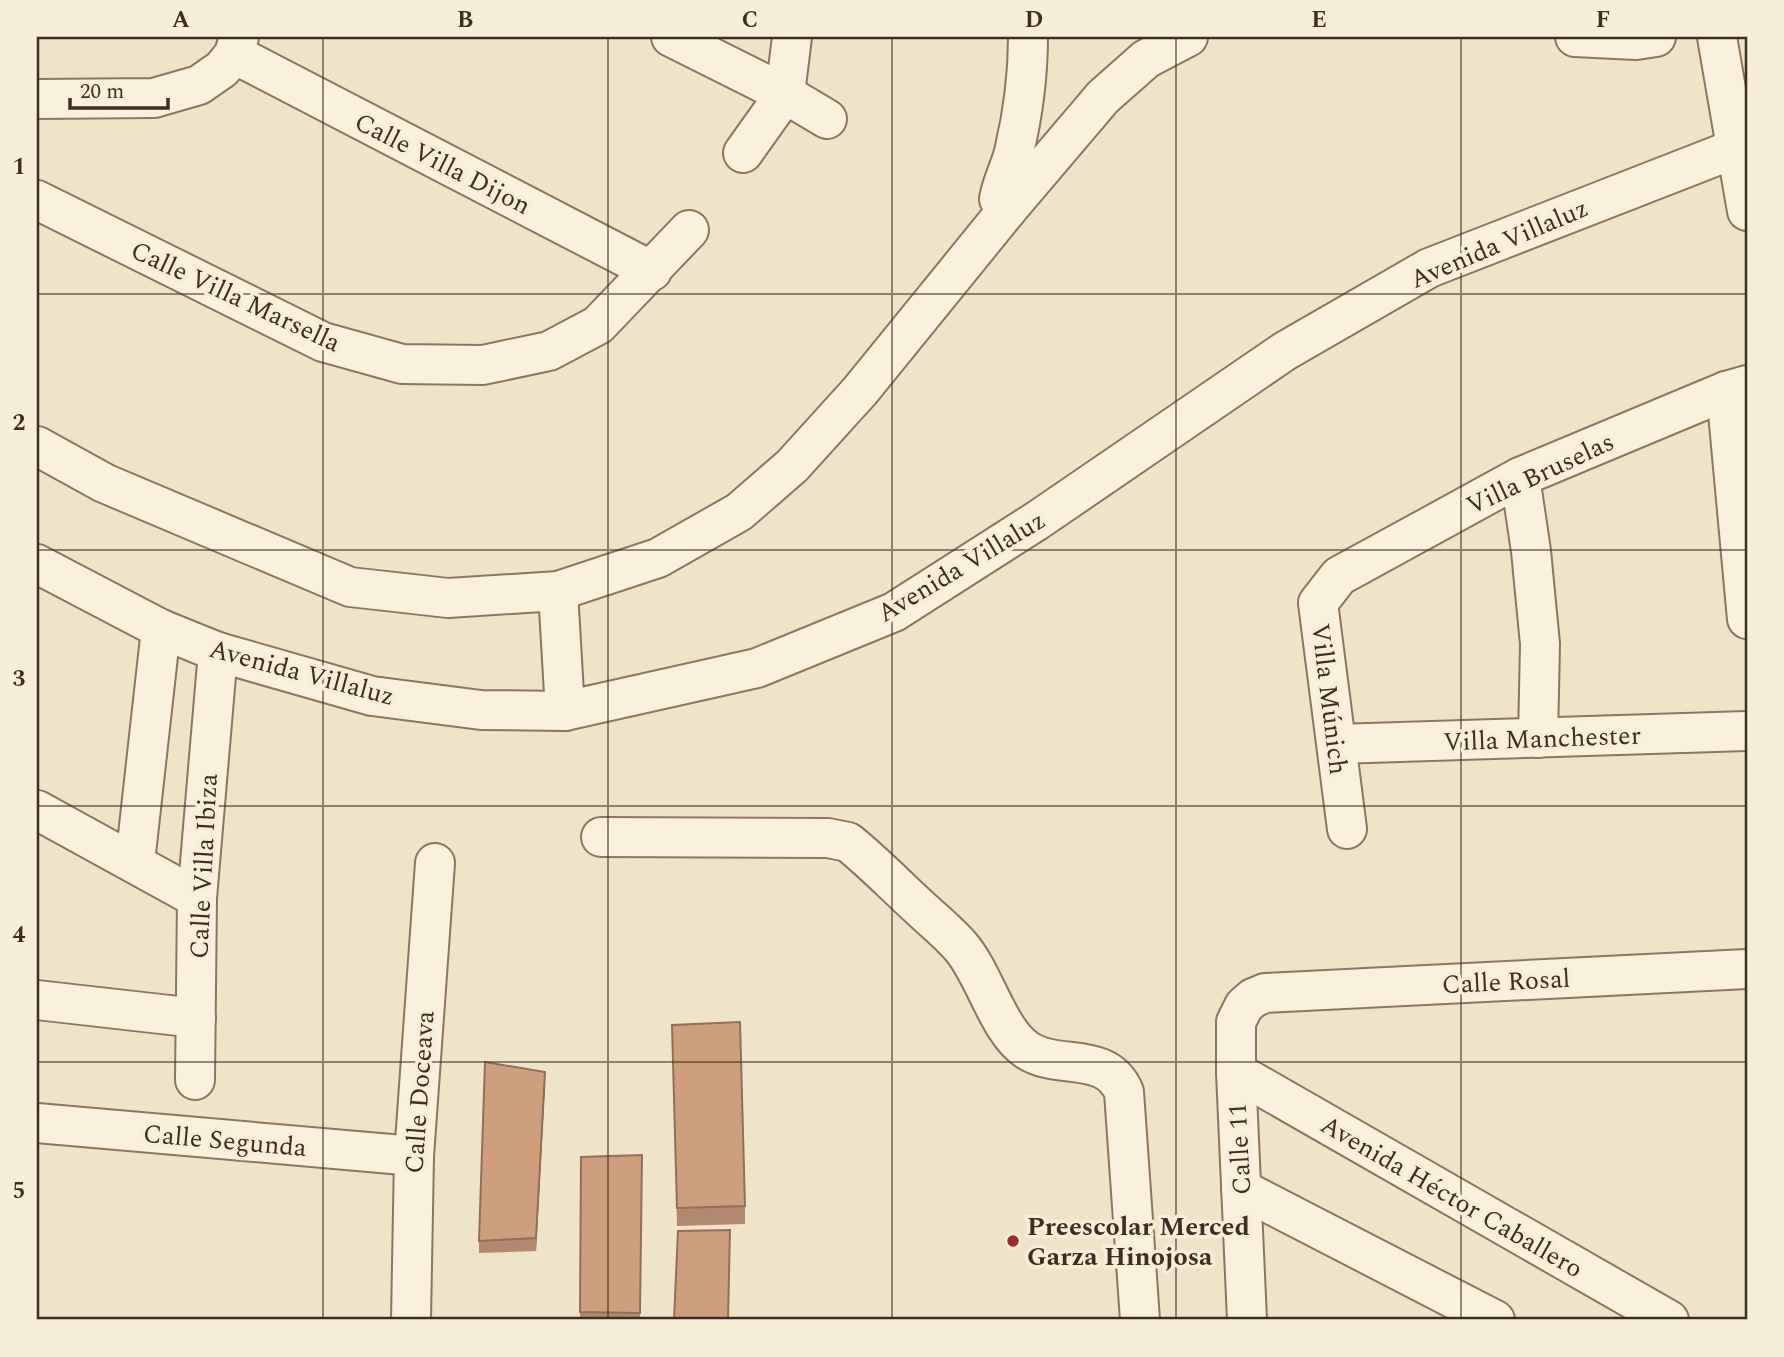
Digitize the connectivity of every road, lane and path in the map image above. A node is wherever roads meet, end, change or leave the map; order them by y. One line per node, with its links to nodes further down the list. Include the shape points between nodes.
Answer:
1 (671, 37): 10 (street)
2 (792, 37): 10 (street)
3 (1028, 37): 15 (street, via 1024,99)
4 (1188, 37): 9 (street)
5 (1575, 37): 6 (street)
6 (1656, 37)
7 (1717, 37): 13 (street)
8 (237, 46): 11 (street, via 222,69 199,85 154,98); 19 (street, Calle Villa Dijon)
9 (1145, 48): 15 (street)
10 (785, 94): 12 (street); 14 (street)
11 (37, 99)
12 (827, 118)
13 (1742, 145): 17 (street); 29 (street, Avenida Villaluz, via 1429,268 1286,351 894,612 757,668)
14 (743, 153)
15 (1004, 197): 25 (street, via 860,391 792,466 739,512 658,558)
16 (37, 200): 19 (street, Calle Villa Marsella, via 323,342 402,364 483,365 550,351 598,325)
17 (1747, 211)
18 (689, 230): 19 (street, Calle Villa Marsella)
19 (652, 271)
20 (1737, 388): 22 (street, Villa Bruselas); 26 (street)
21 (37, 446): 25 (street, via 104,483 350,587 448,598)
22 (1520, 477): 24 (street, Villa Bruselas); 31 (street, via 1541,644)
23 (37, 564): 27 (street, Avenida Villaluz)
24 (1339, 576): 32 (street, Villa Múnich, via 1318,603)
25 (558, 591): 29 (street)
26 (1747, 619)
27 (161, 629): 28 (street, Avenida Villaluz); 36 (street)
28 (218, 652): 29 (street, Avenida Villaluz, via 372,696 481,710); 38 (street, Calle Villa Ibiza)
29 (565, 711)
30 (1747, 731): 31 (street, Villa Manchester)
31 (1538, 738): 32 (street, Villa Manchester)
32 (1337, 744): 34 (street, Villa Múnich)
33 (37, 810): 36 (street)
34 (1347, 829)
35 (601, 837): 49 (street, via 828,838 848,842 961,947 1011,1035 1027,1050 1046,1059 1111,1072 1124,1092)
36 (135, 862): 38 (street)
37 (435, 863): 46 (street, Calle Doceava)
38 (197, 898): 42 (street, Calle Villa Ibiza)
39 (1747, 969): 40 (street, Calle Rosal)
40 (1265, 993): 43 (street, Calle 11, via 1244,1006 1236,1022)
41 (37, 1000): 42 (street)
42 (196, 1017): 44 (street, Calle Villa Ibiza)
43 (1236, 1072): 47 (street, Calle 11); 52 (street, Avenida Héctor Caballero)
44 (195, 1080)
45 (37, 1124): 46 (street, Calle Segunda)
46 (414, 1156): 48 (street, Calle Doceava)
47 (1241, 1189): 50 (street, Calle 11); 51 (street)
48 (411, 1320)
49 (1140, 1320)
50 (1247, 1320)
51 (1495, 1320)
52 (1669, 1320)

